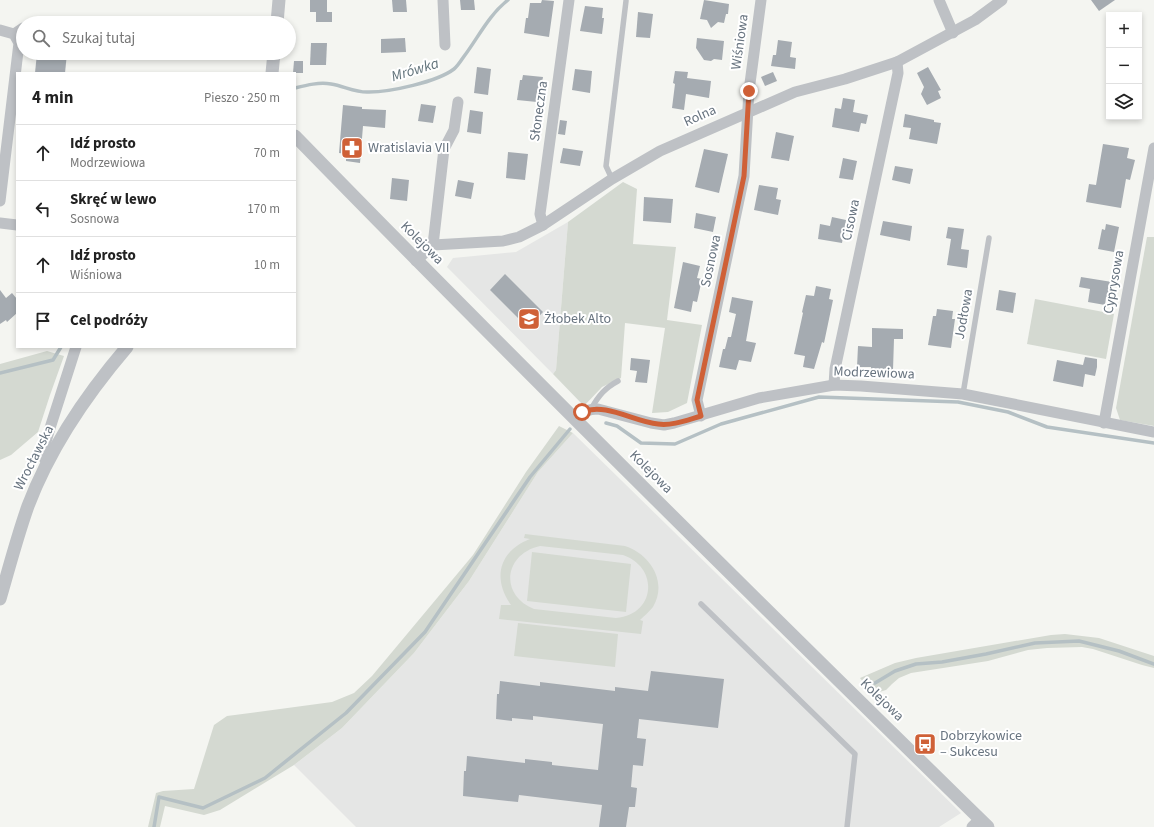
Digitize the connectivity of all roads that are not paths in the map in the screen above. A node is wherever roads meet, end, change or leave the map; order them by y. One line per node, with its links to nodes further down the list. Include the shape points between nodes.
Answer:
1 (279, 0): 8 (street)
2 (443, 0): 12 (street)
3 (569, 0): 25 (street, Słoneczna, via 540,214)
4 (761, 0): 18 (street, Wiśniowa, via 749,91)
5 (939, 0): 10 (street)
6 (1002, 0): 10 (street, Rolna)
7 (626, 1): 21 (lane, via 606,166)
8 (278, 16)
9 (10, 31): 11 (street)
10 (953, 33): 15 (street, Rolna)
11 (16, 40)
12 (445, 45)
13 (16, 60): 22 (street)
14 (273, 60): 16 (street)
15 (897, 62): 18 (street, Rolna, via 795,92); 32 (street, Cisowa, via 898,73 835,368)
16 (272, 72)
17 (458, 102): 27 (street, via 454,130 444,149)
18 (749, 111): 21 (street, Rolna, via 660,151); 35 (street, Sosnowa, via 744,176 697,400)
19 (296, 137): 28 (street, Kolejowa)
20 (1154, 148): 37 (street, Cyprysowa)
21 (612, 179): 25 (street, Rolna)
22 (0, 201)
23 (0, 223): 24 (street)
24 (16, 225)
25 (543, 225): 27 (street, Rolna, via 512,240)
26 (989, 238): 33 (lane, Jodłowa)
27 (433, 245): 28 (street)
28 (416, 261): 36 (street, Kolejowa)
29 (76, 348): 39 (street, via 43,452)
30 (126, 348): 39 (street, Wrocławska, via 80,408)
31 (618, 381): 34 (lane, via 607,387)
32 (834, 385): 33 (street, Modrzewiowa); 35 (street, Modrzewiowa, via 759,398)
33 (963, 394): 37 (street, Modrzewiowa, via 1061,412)
34 (591, 409): 35 (street, Modrzewiowa, via 657,424 674,423); 36 (street, via 582,412)
35 (701, 416)
36 (575, 419): 42 (street, Kolejowa)
37 (1104, 423): 38 (street, Modrzewiowa)
38 (1154, 432)
39 (47, 463): 40 (street, Wrocławska, via 29,505)
40 (0, 599)
41 (701, 604): 43 (lane, via 855,754)
42 (980, 824)
43 (847, 827)

